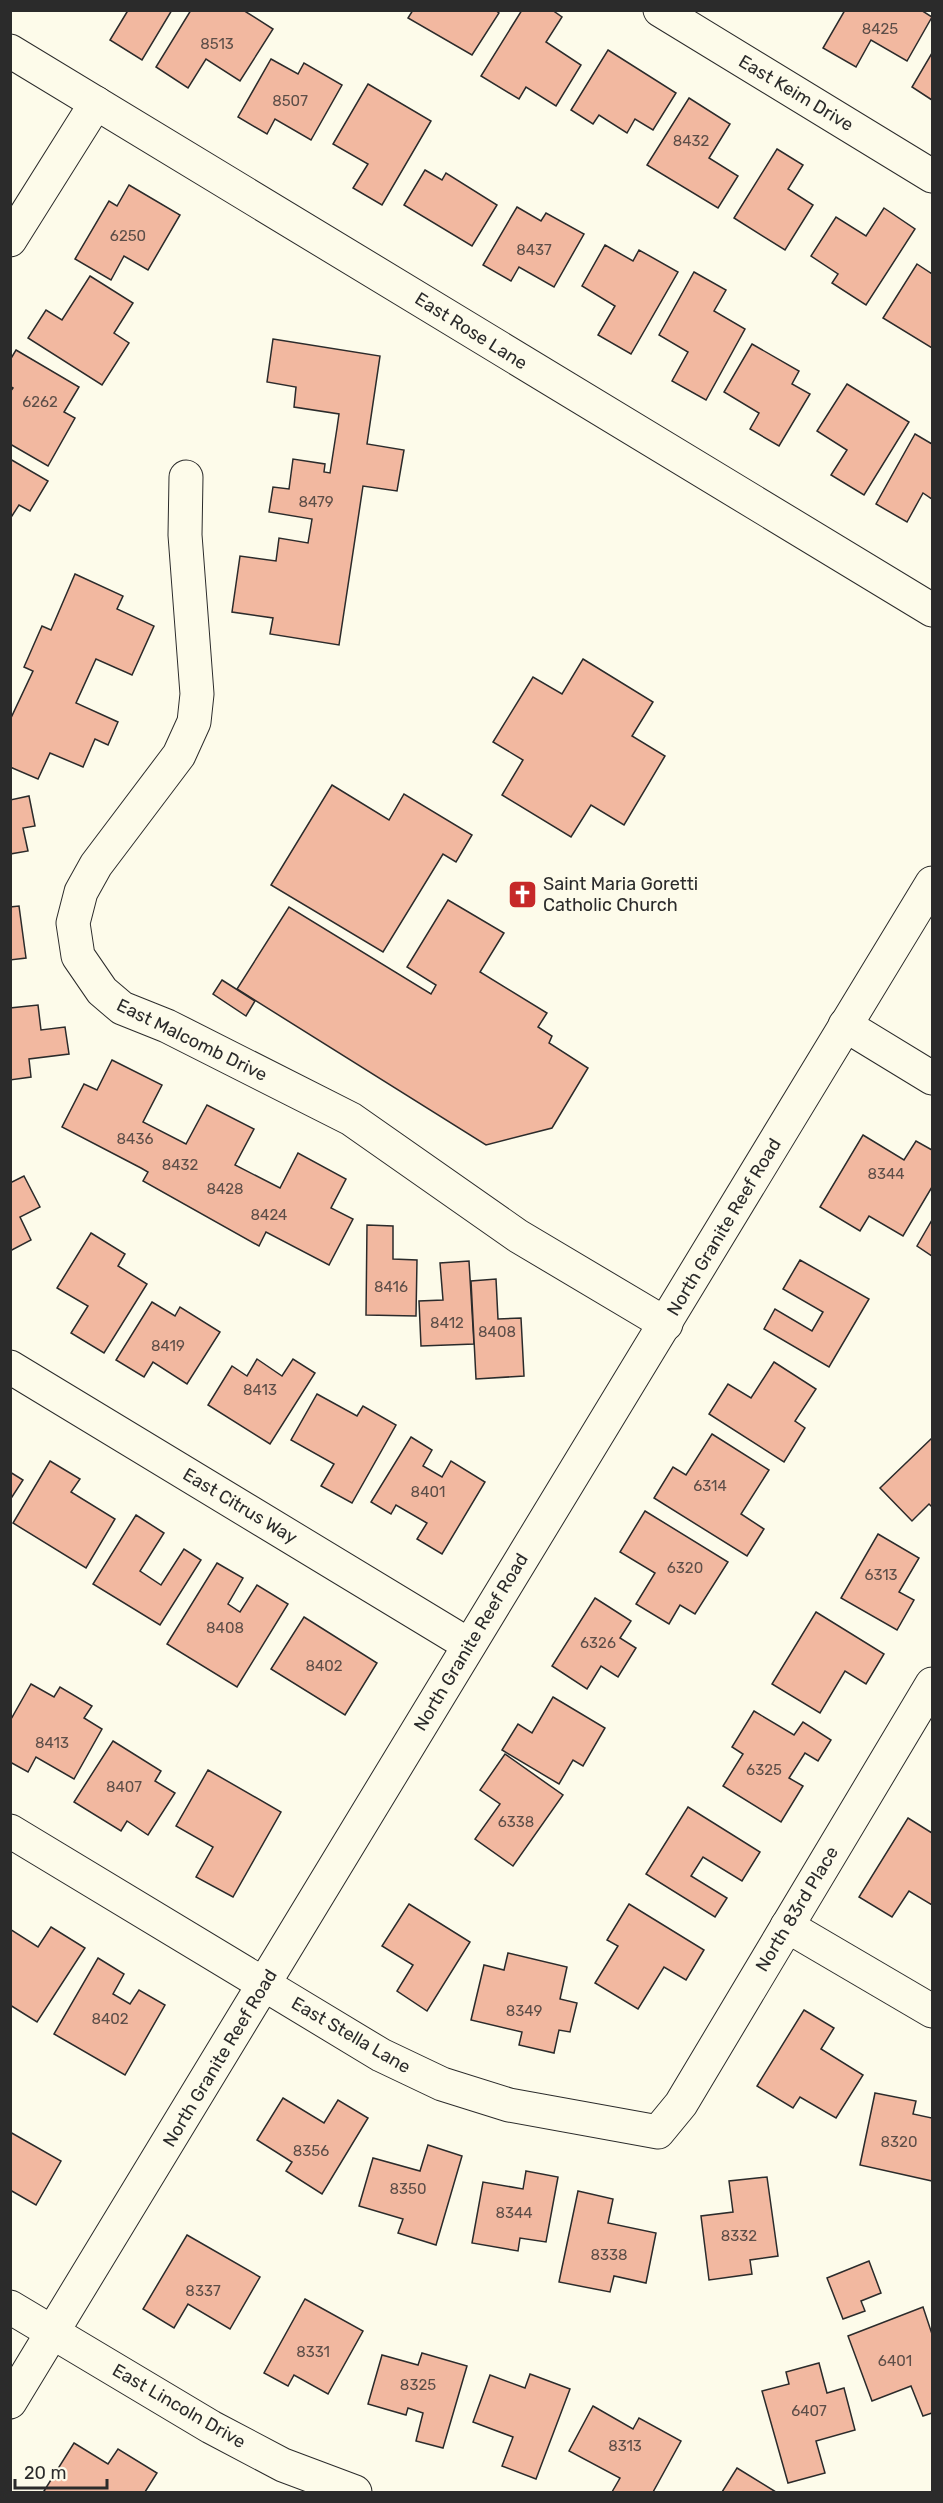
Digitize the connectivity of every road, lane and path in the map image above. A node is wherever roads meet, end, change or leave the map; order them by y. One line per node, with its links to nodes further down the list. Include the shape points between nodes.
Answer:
1 (660, 10): 4 (street, East Keim Drive)
2 (10, 51): 3 (street, East Rose Lane)
3 (96, 103): 5 (street); 7 (street, East Rose Lane)
4 (933, 176)
5 (10, 240)
6 (186, 477): 11 (street, East Malcomb Drive, via 185,535 197,694 194,722 179,755 96,865 81,892 73,923 78,956 102,992 122,1008 167,1026 351,1119 518,1236)
7 (933, 610)
8 (933, 883): 9 (street, North Granite Reef Road)
9 (845, 1025): 10 (street); 11 (street, North Granite Reef Road)
10 (933, 1078)
11 (666, 1324): 13 (street, North Granite Reef Road)
12 (10, 1366): 13 (street, East Citrus Way)
13 (469, 1645): 17 (street, North Granite Reef Road)
14 (933, 1684): 16 (street, North 83rd Place)
15 (10, 1831): 17 (street, East Stella Lane)
16 (787, 1926): 18 (street); 19 (street, North 83rd Place, via 681,2104)
17 (264, 1985): 19 (street, East Stella Lane, via 381,2055 442,2084 509,2106); 21 (street, North Granite Reef Road)
18 (933, 2011)
19 (658, 2132)
20 (10, 2307): 21 (street, East Lincoln Drive)
21 (53, 2332): 22 (street, North Granite Reef Road); 23 (street, East Lincoln Drive, via 283,2465)
22 (10, 2402)
23 (355, 2493)

